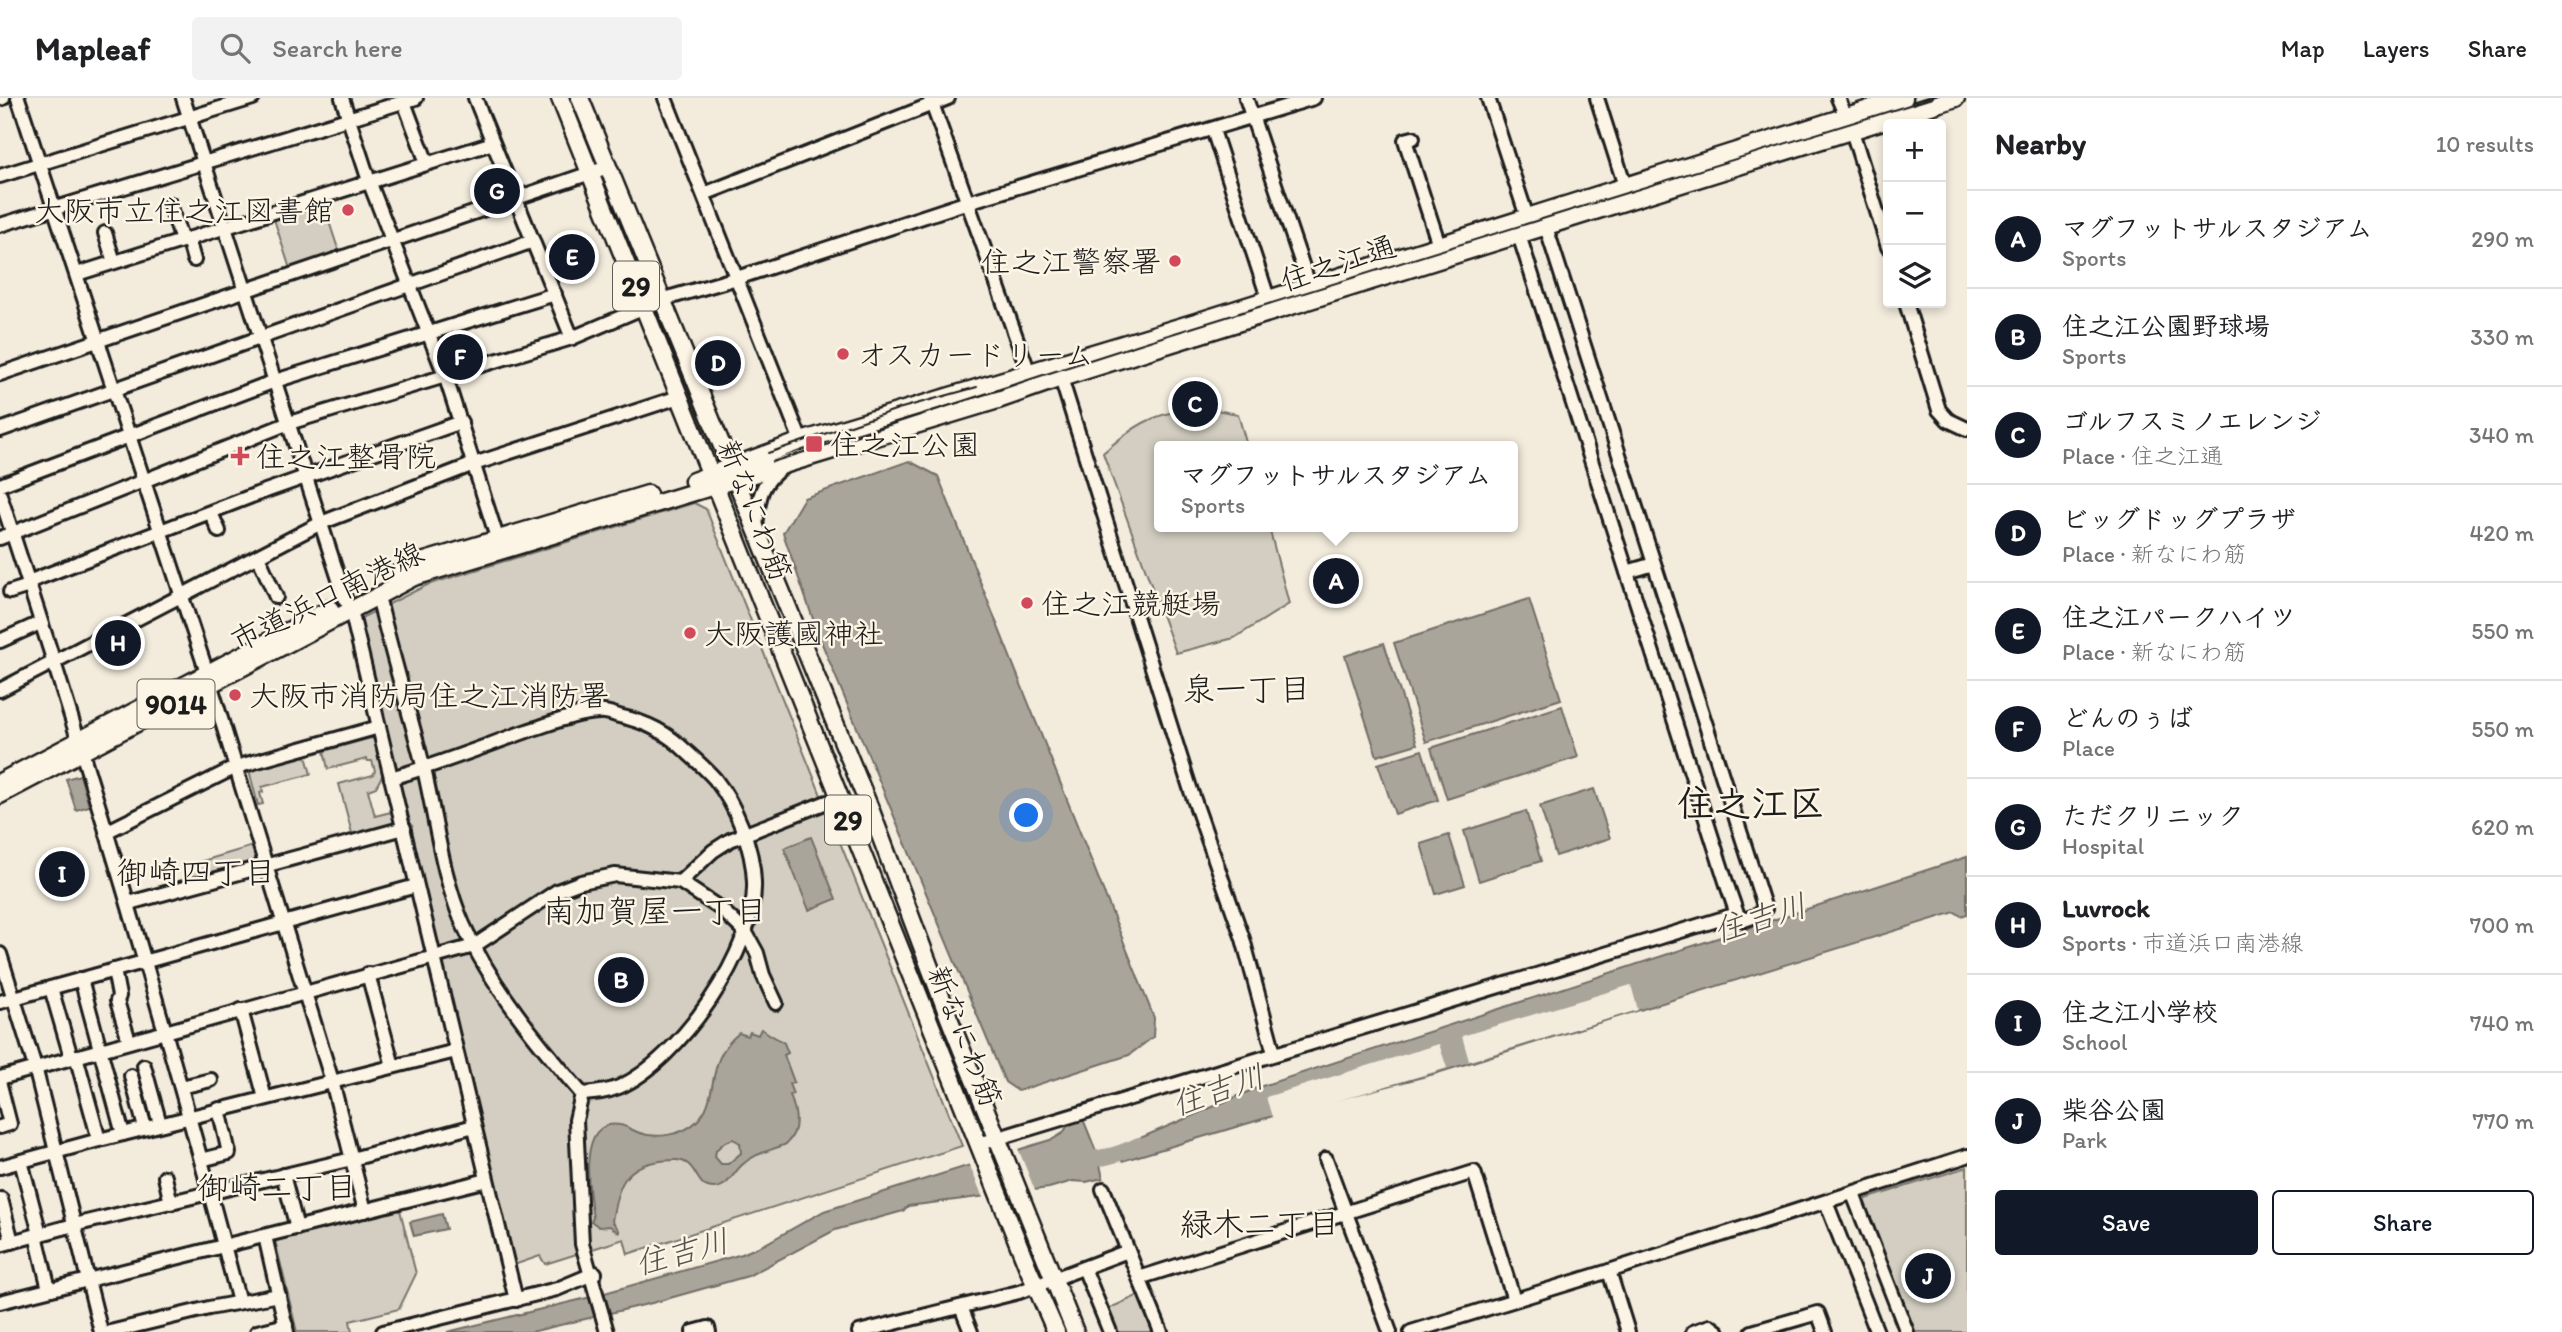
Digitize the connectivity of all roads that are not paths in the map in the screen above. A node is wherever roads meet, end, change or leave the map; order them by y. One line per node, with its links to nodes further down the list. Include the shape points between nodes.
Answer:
1 (18, 98): 27 (street)
2 (183, 98): 19 (street)
3 (253, 98): 19 (street)
4 (342, 98): 21 (street)
5 (475, 98): 25 (street)
6 (560, 98): 30 (main road, 新なにわ筋 / 29)
7 (580, 98): 29 (main road, 新なにわ筋 / 29)
8 (665, 98): 34 (street)
9 (948, 98): 18 (street)
10 (1246, 98): 20 (street)
11 (1314, 98): 20 (street)
12 (1488, 98): 39 (street)
13 (1597, 98): 33 (street)
14 (1838, 98): 22 (street)
15 (1903, 98): 22 (main road, 住之江通)
16 (1956, 98): 22 (main road, 住之江通)
17 (410, 100): 21 (street); 26 (street)
18 (931, 100): 34 (street); 36 (street)
19 (190, 118): 27 (street); 28 (street)
20 (1252, 118): 23 (street); 55 (street)
21 (347, 119): 28 (street); 32 (street)
22 (1848, 123): 33 (main road, 住之江通); 42 (main road, 住之江通); 49 (street)
23 (1213, 130): 36 (street); 58 (street)
24 (1413, 138): 48 (street, via 1405,140)
25 (494, 143): 26 (street); 35 (street)
26 (427, 163): 32 (street)
27 (40, 164): 31 (street); 38 (street)
28 (204, 164): 38 (street); 41 (street)
29 (608, 167): 30 (street); 59 (main road, 新なにわ筋 / 29)
30 (591, 174): 35 (street); 60 (main road, 新なにわ筋 / 29)
31 (0, 176)
32 (369, 181): 41 (street); 46 (street)
33 (1625, 186): 39 (main road, 住之江通)
34 (704, 194): 53 (street)
35 (516, 199): 46 (street); 47 (street)
36 (968, 202): 53 (street); 66 (street)
37 (170, 204): 45 (street)
38 (55, 208): 40 (street); 52 (street)
39 (1527, 218): 42 (street); 44 (street); 48 (main road, 住之江通)
40 (0, 225)
41 (225, 227): 45 (street); 56 (street)
42 (1546, 227): 44 (main road, 住之江通); 95 (street)
43 (106, 233): 51 (street)
44 (1519, 235): 69 (main road, 住之江通); 96 (street)
45 (185, 240): 50 (street); 51 (street)
46 (392, 241): 54 (street); 56 (street)
47 (533, 241): 54 (street); 57 (street)
48 (1439, 244): 55 (main road, 住之江通)
49 (1887, 245)
50 (194, 260)
51 (114, 262): 52 (street)
52 (77, 274): 65 (street)
53 (737, 278): 59 (street); 78 (street)
54 (410, 285): 62 (street); 63 (street)
55 (1309, 285): 58 (main road, 住之江通)
56 (245, 291): 63 (street); 65 (street)
57 (555, 294): 62 (street); 64 (street)
58 (1268, 298): 66 (main road, 住之江通)
59 (661, 300): 60 (street); 81 (main road, 新なにわ筋 / 29)
60 (642, 307): 64 (street); 72 (main road, 新なにわ筋 / 29)
61 (1908, 308): 75 (street, via 1939,410)
62 (429, 333): 68 (street); 70 (street)
63 (261, 338): 70 (street); 71 (street)
64 (572, 338): 68 (street)
65 (99, 339): 67 (street); 71 (street)
66 (1029, 373): 78 (main road, 住之江通)
67 (0, 374)
68 (446, 378): 73 (street); 74 (street)
69 (1061, 378): 79 (main road, 住之江通); 143 (street, via 1191,791 1243,939)
70 (275, 381): 74 (street); 77 (street)
71 (116, 390): 76 (street); 77 (street)
72 (679, 397): 80 (street); 83 (main road, 新なにわ筋 / 29)
73 (461, 422): 80 (street); 82 (street)
74 (289, 423): 82 (street); 84 (street)
75 (1967, 429)
76 (0, 430)
77 (130, 436): 84 (street); 85 (street)
78 (801, 441): 81 (main road, 住之江通)
79 (789, 463): 81 (main road, 住之江通); 89 (street, via 771,476 759,494)
80 (474, 464): 88 (street); 93 (street)
81 (734, 473): 83 (main road, 市道浜口南港線 / 9014); 89 (main road, 新なにわ筋 / 29)
82 (306, 477): 87 (street); 88 (street)
83 (713, 480): 93 (main road, 市道浜口南港線 / 9014); 165 (main road, 新なにわ筋 / 29)
84 (144, 481): 91 (street); 92 (street)
85 (0, 485)
86 (0, 495): 92 (street)
87 (211, 513): 90 (street); 91 (street)
88 (321, 523): 94 (street); 102 (street)
89 (756, 527): 164 (main road, 新なにわ筋 / 29)
90 (219, 531)
91 (162, 533): 97 (street); 99 (street)
92 (6, 536): 97 (street)
93 (500, 545): 102 (main road, 市道浜口南港線 / 9014)
94 (258, 556): 99 (street); 100 (street)
95 (1654, 564): 96 (street); 123 (street, via 1765,909 1744,920)
96 (1627, 572): 123 (street)
97 (29, 584): 98 (street); 103 (street)
98 (10, 592)
99 (182, 595): 105 (street); 106 (street)
100 (276, 597)
101 (380, 604): 111 (street)
102 (348, 606): 106 (main road, 市道浜口南港線 / 9014); 108 (street)
103 (40, 623): 104 (street); 105 (street)
104 (0, 641)
105 (52, 662): 107 (street); 109 (street)
106 (209, 679): 109 (main road, 市道浜口南港線 / 9014); 110 (street)
107 (0, 690)
108 (379, 727): 110 (street); 112 (street)
109 (80, 747): 113 (main road, 市道浜口南港線 / 9014); 114 (main road, 市道浜口南港線 / 9014); 117 (street)
110 (236, 767): 117 (street); 119 (street)
111 (424, 769): 112 (street); 118 (street, via 551,723 601,711 657,728 673,738 715,779); 126 (street, via 452,896)
112 (391, 778): 116 (street)
113 (0, 782)
114 (0, 795)
115 (827, 802): 118 (street)
116 (404, 828): 119 (street); 121 (street)
117 (106, 832): 122 (street)
118 (745, 836): 120 (street, via 713,851); 125 (street, via 754,884)
119 (266, 866): 122 (street); 124 (street)
120 (680, 882): 125 (street, via 721,909); 126 (street, via 615,875 581,882 557,891)
121 (416, 887): 124 (street); 128 (street)
122 (130, 904): 129 (street)
123 (1737, 914): 143 (street)
124 (284, 923): 129 (street); 134 (street)
125 (746, 933): 137 (street); 154 (street, via 703,1011 680,1038 641,1074 620,1086)
126 (474, 946): 128 (street); 154 (street, via 500,992)
127 (0, 954): 135 (street)
128 (436, 956): 131 (street); 142 (street)
129 (146, 961): 130 (street); 139 (street)
130 (114, 970): 132 (street); 140 (street)
131 (368, 974): 134 (street); 146 (street)
132 (81, 979): 133 (street); 141 (street)
133 (51, 988): 135 (street); 144 (street)
134 (306, 992): 138 (street); 150 (street)
135 (14, 998): 136 (street); 147 (street)
136 (0, 1002)
137 (776, 1003)
138 (241, 1010): 139 (street); 155 (street)
139 (167, 1030): 140 (street); 153 (street)
140 (129, 1041): 141 (street)
141 (100, 1049): 144 (street); 162 (street)
142 (456, 1051): 146 (street); 159 (street)
143 (1274, 1053): 164 (street)
144 (74, 1056): 147 (street); 163 (street)
145 (144, 1066): 151 (street)
146 (393, 1066): 150 (street)
147 (35, 1067): 148 (street); 166 (street)
148 (0, 1078)
149 (211, 1080): 153 (street)
150 (332, 1081): 155 (street); 168 (street)
151 (148, 1082): 158 (street); 161 (street, via 132,1081)
152 (0, 1086): 160 (street, via 10,1124)
153 (181, 1087): 157 (street)
154 (582, 1094): 193 (street, via 576,1120 582,1244)
155 (265, 1098): 156 (street)
156 (219, 1109): 157 (street); 170 (street, via 229,1153)
157 (190, 1117): 158 (street); 170 (street)
158 (160, 1124): 161 (street)
159 (474, 1126): 168 (street); 175 (street)
160 (0, 1127)
161 (145, 1128): 162 (street)
162 (123, 1134): 163 (street)
163 (99, 1140): 166 (street)
164 (1000, 1142): 165 (street); 196 (main road, 新なにわ筋 / 29)
165 (981, 1149): 197 (main road, 新なにわ筋 / 29)
166 (56, 1152): 171 (street); 184 (street)
167 (1967, 1156): 178 (street)
168 (352, 1158): 173 (street); 182 (street)
169 (1325, 1159): 183 (street)
170 (201, 1160): 177 (street)
171 (21, 1161): 172 (street); 186 (street)
172 (0, 1167)
173 (283, 1175): 177 (street); 185 (street)
174 (165, 1177): 181 (street)
175 (487, 1180): 182 (street); 200 (street)
176 (1103, 1189): 190 (street)
177 (210, 1194): 181 (street); 189 (street)
178 (1853, 1194): 180 (street); 227 (street)
179 (1, 1199): 188 (street)
180 (1826, 1202): 192 (street); 226 (street)
181 (171, 1203): 184 (street)
182 (365, 1211): 185 (street)
183 (1345, 1212): 194 (street); 201 (street, via 1474,1172); 219 (street)
184 (74, 1225): 186 (street); 195 (street)
185 (297, 1228): 187 (street)
186 (38, 1235): 188 (street); 198 (street)
187 (265, 1236): 189 (street); 199 (street)
188 (6, 1243)
189 (225, 1246): 195 (street); 203 (street)
190 (1128, 1251): 191 (street); 194 (street)
191 (1084, 1269): 196 (street); 217 (street)
192 (1609, 1271): 201 (street); 221 (street)
193 (593, 1276): 200 (street); 206 (street)
194 (1139, 1278): 218 (street)
195 (88, 1279): 198 (street); 207 (street)
196 (1054, 1280): 197 (street); 216 (main road, 新なにわ筋 / 29)
197 (1037, 1286): 204 (street); 215 (main road, 新なにわ筋 / 29)
198 (49, 1289): 202 (street)
199 (279, 1295): 203 (street); 205 (street)
200 (516, 1300): 210 (street)
201 (1514, 1300): 220 (street)
202 (0, 1302)
203 (239, 1302): 208 (street)
204 (961, 1307): 213 (street); 214 (street)
205 (287, 1329): 209 (street)
206 (607, 1331)
207 (101, 1332)
208 (110, 1332)
209 (257, 1332)
210 (383, 1332)
211 (693, 1332): 212 (street, via 708,1328)
212 (709, 1332)
213 (859, 1332)
214 (971, 1332)
215 (1056, 1332)
216 (1075, 1332)
217 (1110, 1332)
218 (1160, 1332)
219 (1390, 1332)
220 (1410, 1332)
221 (1628, 1332)
222 (1693, 1332): 223 (street, via 1710,1326)
223 (1718, 1332)
224 (1752, 1332): 225 (street, via 1818,1313)
225 (1825, 1332)
226 (1877, 1332)
227 (1907, 1332)

